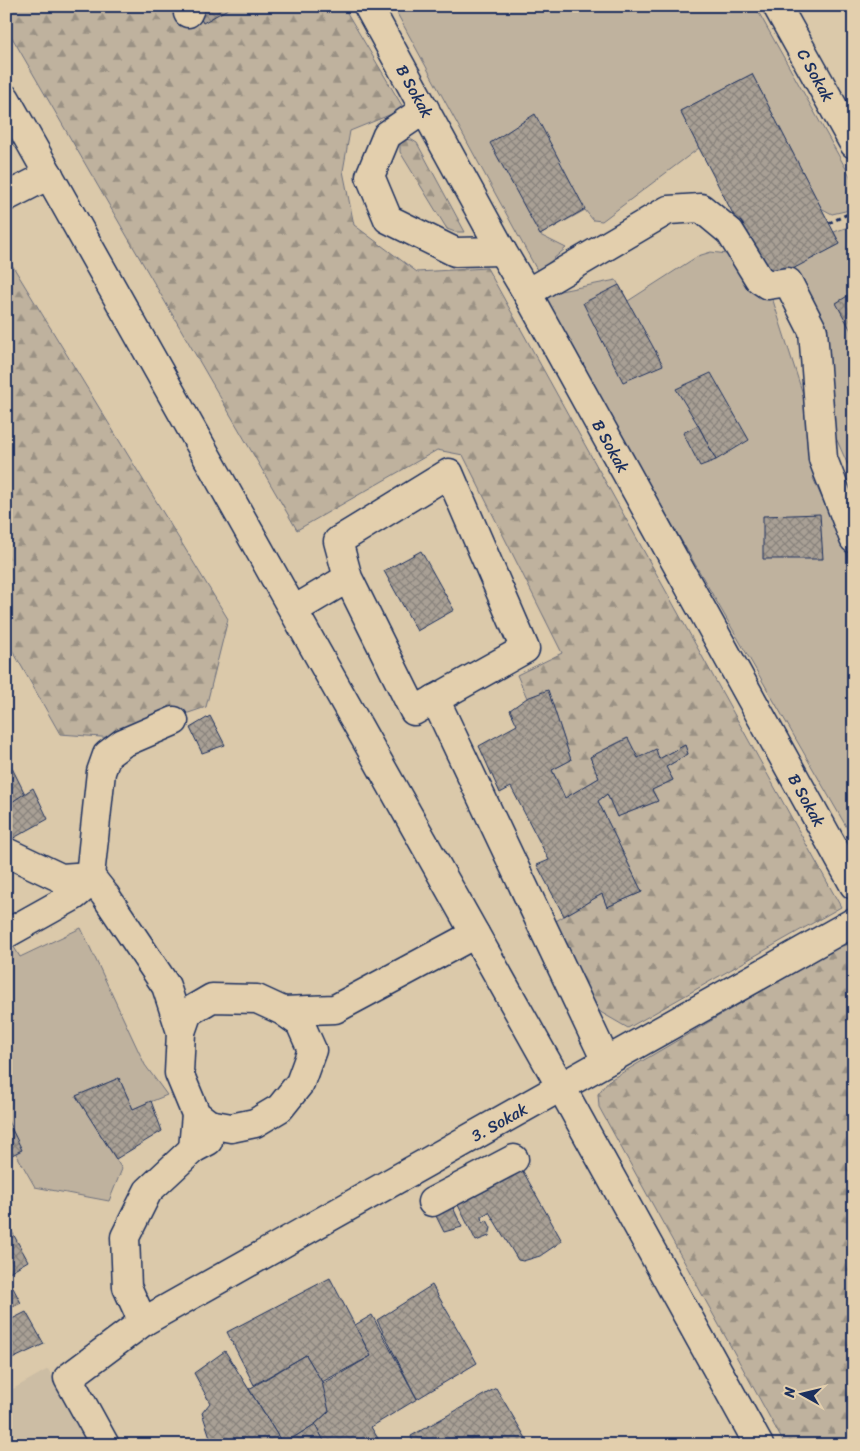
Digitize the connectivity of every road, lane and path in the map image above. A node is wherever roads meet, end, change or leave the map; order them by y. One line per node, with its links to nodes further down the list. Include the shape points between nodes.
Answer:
1 (368, 6): 4 (street, B Sokak)
2 (778, 6): 5 (street, C Sokak)
3 (6, 99): 6 (street)
4 (426, 109): 10 (street, B Sokak); 10 (street, via 387,135 370,176 388,219 455,252)
5 (854, 144)
6 (49, 176): 7 (street); 14 (street)
7 (6, 197)
8 (854, 211): 9 (path)
9 (829, 223)
10 (502, 251): 11 (street, B Sokak)
11 (527, 293): 12 (street, via 668,210 701,208 730,232 759,279 768,285 788,282 814,331 823,459); 19 (street, B Sokak)
12 (854, 539)
13 (348, 578): 14 (street); 15 (street, via 414,711); 15 (street, via 338,541 449,473 525,649)
14 (294, 610): 22 (street)
15 (435, 700): 29 (street)
16 (174, 721): 18 (street, via 123,743 108,755 101,772)
17 (6, 852): 18 (street, via 61,878)
18 (90, 876): 21 (street, via 86,886 74,896); 23 (street)
19 (854, 885)
20 (854, 922): 29 (street, 3. Sokak)
21 (6, 934)
22 (475, 934): 25 (street); 30 (street)
23 (166, 986): 24 (street); 27 (street)
24 (212, 998): 26 (street, via 257,999); 27 (street, via 188,1012)
25 (335, 1009): 26 (street); 28 (street)
26 (283, 1011): 28 (street, via 300,1023)
27 (181, 1032): 31 (street, via 179,1073)
28 (312, 1050): 32 (street, via 300,1082 280,1108 255,1123)
29 (606, 1061): 30 (street, 3. Sokak)
30 (561, 1087): 33 (street, 3. Sokak); 40 (street)
31 (196, 1114): 32 (street, via 209,1124); 34 (street)
32 (231, 1128): 34 (street)
33 (463, 1142): 36 (street); 38 (street, 3. Sokak)
34 (193, 1149): 38 (street, via 148,1191 125,1238 127,1286)
35 (514, 1159): 36 (street)
36 (480, 1176): 37 (street)
37 (432, 1202)
38 (143, 1322): 39 (street, 3. Sokak, via 68,1378)
39 (105, 1445)
40 (759, 1445)

